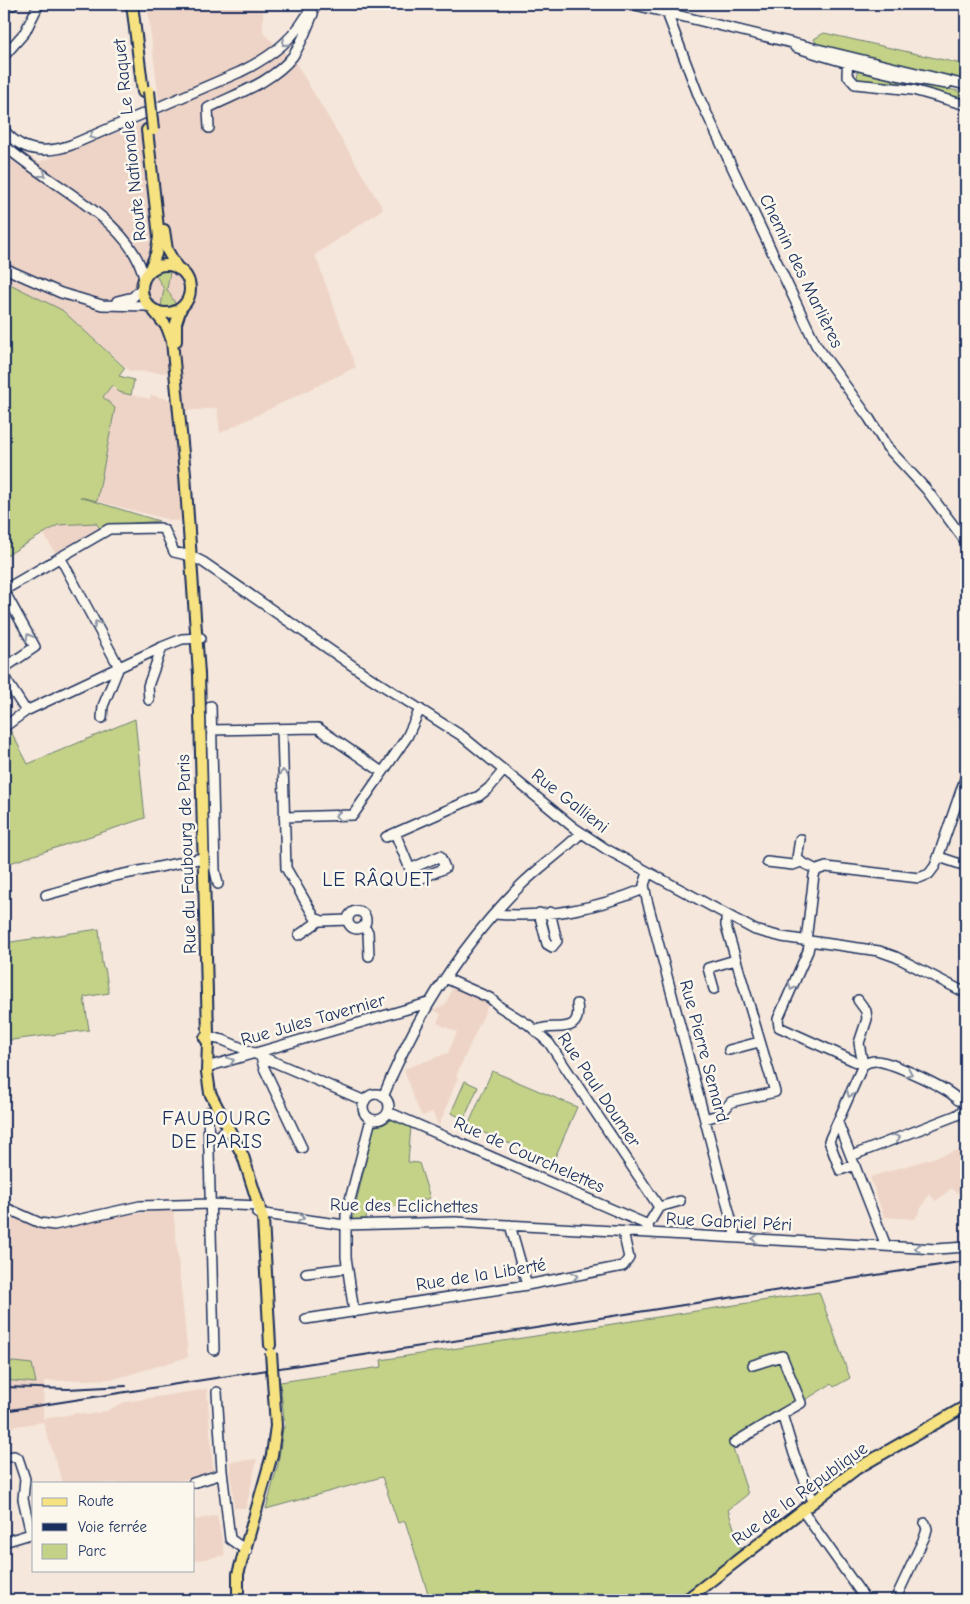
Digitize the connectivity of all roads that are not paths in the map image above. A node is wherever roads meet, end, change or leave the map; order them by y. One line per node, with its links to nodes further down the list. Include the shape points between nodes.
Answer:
1 (39, 4): 8 (street, via 25,32)
2 (132, 4): 11 (main road, Route Nationale Le Raquet)
3 (139, 4): 11 (main road, Route Nationale Le Raquet)
4 (313, 4): 14 (street, one-way to 14, via 292,36 260,62 71,145 51,151 32,149 15,141)
5 (318, 4): 13 (street, via 289,60 269,76 208,108)
6 (631, 4): 7 (street)
7 (667, 13): 9 (street); 23 (street, Chemin des Marlières, via 699,97 816,345 887,447 932,496)
8 (4, 56)
9 (848, 59): 10 (street); 12 (street, via 847,75 855,84 918,90)
10 (966, 86)
11 (146, 92): 15 (main road, Route Nationale Le Raquet)
12 (966, 105)
13 (209, 128)
14 (4, 130)
15 (150, 130): 18 (main road, Route Nationale Le Raquet, via 166,247); 19 (main road, Route Nationale Le Raquet, via 159,236 156,254)
16 (4, 145): 19 (street, one-way to 19, via 109,222 120,234)
17 (4, 268): 20 (street)
18 (178, 269): 19 (main road, via 163,266); 22 (main road, via 190,287)
19 (145, 279): 20 (street, via 136,295 127,299); 21 (main road, via 144,299)
20 (86, 301): 21 (street, via 106,306)
21 (151, 308): 22 (main road, via 168,313); 25 (main road, Rue du Faubourg de Paris, via 166,327 172,342 189,530)
22 (181, 308): 25 (main road, via 175,336 189,458)
23 (966, 542)
24 (60, 557): 25 (street, Rue Gallieni, via 107,530 160,528 174,552); 26 (street); 29 (street, one-way to 24)
25 (195, 557): 27 (main road, Rue du Faubourg de Paris); 34 (street, Rue Gallieni)
26 (4, 591): 30 (street, one-way to 26, via 35,647)
27 (198, 638): 28 (street, via 182,639); 50 (main road, Rue du Faubourg de Paris)
28 (162, 647): 29 (street); 32 (street, via 148,686)
29 (119, 667): 35 (street); 36 (street, via 103,706)
30 (4, 668)
31 (4, 677): 35 (street)
32 (149, 700)
33 (211, 706): 39 (street, Rue du Faubourg de Paris)
34 (420, 709): 40 (street, Rue Gallieni, via 462,736); 41 (street, via 407,737)
35 (26, 711): 37 (street)
36 (102, 718)
37 (4, 727)
38 (282, 729): 39 (street); 41 (street, via 319,729); 44 (street, one-way to 38)
39 (212, 730): 57 (street, Rue du Faubourg de Paris)
40 (504, 770): 45 (street, via 479,796); 46 (street, Rue Gallieni)
41 (382, 772): 44 (street, one-way to 44, via 352,815)
42 (966, 776): 43 (street)
43 (964, 794): 49 (street)
44 (284, 817): 64 (street, via 287,872 313,916)
45 (394, 833): 47 (street); 54 (street)
46 (581, 833): 56 (street, Rue Gallieni); 62 (street)
47 (386, 837)
48 (800, 839): 52 (street, via 797,858)
49 (939, 857): 53 (street); 55 (street, via 929,874 919,878 826,867)
50 (204, 858): 59 (street, via 115,876); 78 (main road, Rue du Faubourg de Paris)
51 (767, 862): 52 (street, via 793,865)
52 (801, 862): 55 (street)
53 (966, 866)
54 (410, 869)
55 (817, 870): 68 (street)
56 (648, 873): 58 (street, Rue Pierre Semard); 63 (street, Rue Gallieni)
57 (218, 884)
58 (644, 889): 60 (street, via 600,906); 91 (street, Rue Pierre Semard)
59 (46, 895)
60 (550, 912): 61 (street); 61 (street, via 557,941 552,947 546,944)
61 (539, 913): 62 (street)
62 (494, 914): 71 (street)
63 (726, 916): 68 (street, Rue Gallieni, via 762,932); 70 (street)
64 (319, 920): 65 (street); 67 (street)
65 (348, 920): 66 (street, via 354,928); 66 (street, via 351,913 361,911 367,918)
66 (364, 926): 69 (street, via 368,932)
67 (299, 935)
68 (808, 941): 73 (street, Rue Gallieni, via 870,948 886,953); 82 (street, one-way to 82, via 778,1025 780,1029)
69 (369, 956)
70 (735, 960): 72 (street, via 708,968); 79 (street)
71 (445, 978): 75 (street); 77 (street, Rue Paul Doumer, via 490,998)
72 (714, 989)
73 (966, 994)
74 (858, 1000): 82 (street, via 866,1011 867,1019 859,1043)
75 (428, 1003): 81 (street, Rue Jules Tavernier); 84 (street)
76 (577, 1004): 77 (street, via 577,1015 571,1024)
77 (536, 1031): 100 (street, Rue Paul Doumer, via 552,1048)
78 (210, 1038): 81 (street, via 221,1039); 83 (main road, Rue du Faubourg de Paris)
79 (759, 1042): 80 (street); 91 (street, via 775,1092 731,1102 721,1114)
80 (729, 1050)
81 (258, 1055): 83 (street, Rue Jules Tavernier, one-way to 81); 86 (street); 95 (street)
82 (863, 1065): 85 (street, one-way to 85, via 874,1061 886,1063); 92 (street, one-way to 92)
83 (207, 1067): 93 (main road, Rue du Faubourg de Paris, via 212,1097)
84 (383, 1096): 86 (street, via 373,1095); 89 (street, via 388,1103)
85 (962, 1099): 87 (street, via 958,1106)
86 (365, 1101): 90 (street, via 364,1111)
87 (964, 1111): 96 (street, one-way to 87)
88 (208, 1112): 94 (street)
89 (388, 1112): 90 (street, via 381,1119); 105 (street, Rue de Courchelettes)
90 (371, 1118): 103 (street)
91 (705, 1119): 107 (street, Rue Pierre Semard)
92 (838, 1123): 96 (street); 96 (street, via 829,1141 840,1170)
93 (229, 1130): 94 (street); 101 (main road, Rue du Faubourg de Paris, via 243,1156)
94 (209, 1141): 98 (street)
95 (302, 1148)
96 (853, 1160): 108 (street)
97 (680, 1201): 100 (street)
98 (211, 1204): 99 (street, Rue des Eclichettes, via 140,1206 54,1224 40,1223); 101 (street, Rue des Eclichettes); 115 (street)
99 (4, 1207)
100 (659, 1207): 105 (street)
101 (259, 1210): 103 (street, Rue des Eclichettes, one-way to 103); 129 (main road, Rue du Faubourg de Paris, bridge, via 276,1426 272,1455)
102 (491, 1224): 103 (street, Rue des Eclichettes); 104 (street, Rue Gabriel Péri)
103 (346, 1225): 110 (street)
104 (510, 1225): 106 (street, Rue Gabriel Péri); 112 (street)
105 (649, 1229): 106 (street, Rue Gabriel Péri); 107 (street, Rue Gabriel Péri)
106 (623, 1232): 112 (street, Rue de la Liberté, one-way to 106, via 625,1265 629,1258)
107 (736, 1238): 108 (street, Rue Gabriel Péri, one-way to 107)
108 (886, 1246): 109 (street, Rue Gabriel Péri, one-way to 108)
109 (966, 1247)
110 (347, 1268): 111 (street); 113 (street)
111 (306, 1273)
112 (528, 1285): 113 (street, Rue de la Liberté)
113 (354, 1312): 114 (street, Rue de la Liberté)
114 (306, 1319)
115 (214, 1350)
116 (753, 1365): 119 (street, via 782,1356 801,1403)
117 (217, 1392): 122 (street)
118 (966, 1406): 124 (main road, Rue de la République, via 863,1465)
119 (782, 1414): 120 (street); 124 (street)
120 (734, 1443)
121 (4, 1458): 127 (street, via 14,1456 19,1460 25,1479 22,1499)
122 (222, 1474): 123 (street); 129 (street, via 230,1539)
123 (195, 1482)
124 (813, 1502): 125 (main road, Rue de la République)
125 (802, 1510): 132 (main road, Rue de la République); 133 (street)
126 (925, 1523): 134 (street, via 926,1536)
127 (32, 1534): 128 (street)
128 (4, 1542)
129 (247, 1548): 130 (main road, via 238,1574); 131 (main road)
130 (238, 1600)
131 (242, 1600)
132 (686, 1600)
133 (866, 1600)
134 (895, 1600)

